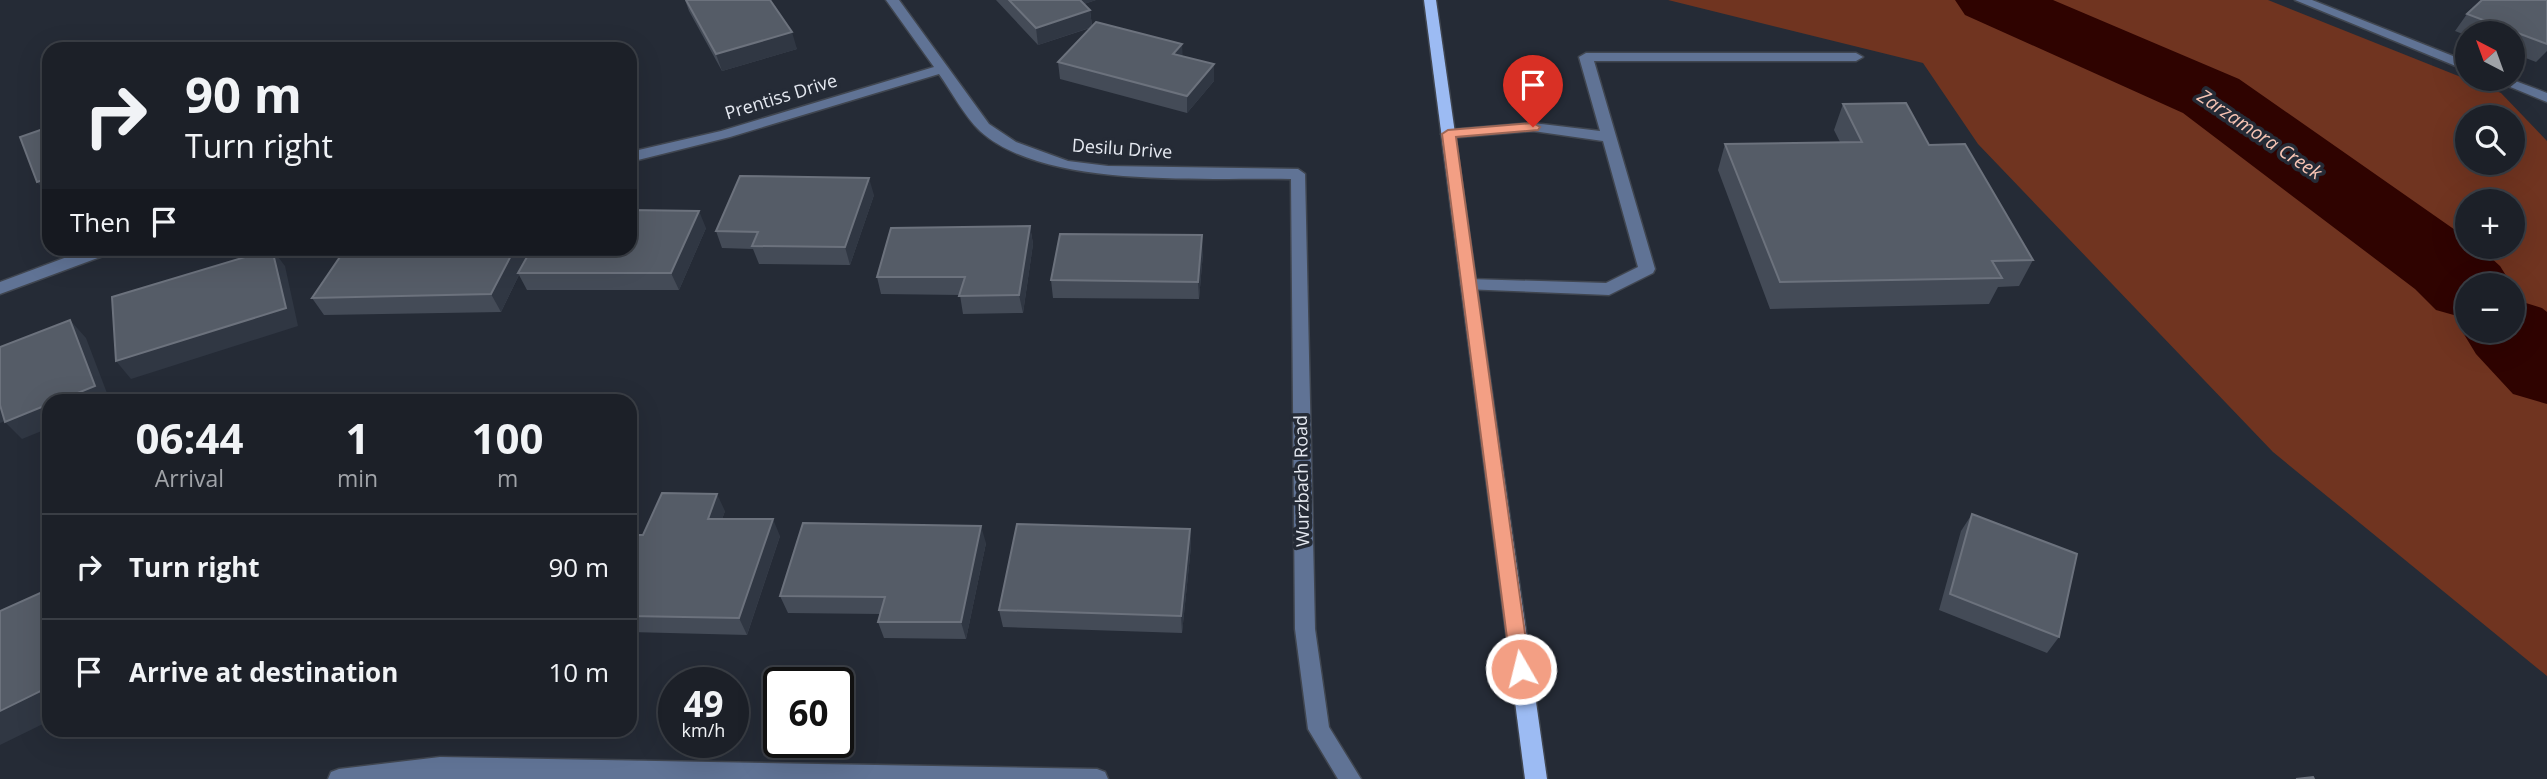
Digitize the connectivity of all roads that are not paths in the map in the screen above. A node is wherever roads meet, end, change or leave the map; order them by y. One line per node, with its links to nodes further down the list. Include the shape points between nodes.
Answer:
1 (892, 0): 6 (street, Desilu Drive)
2 (1430, 0): 9 (main road)
3 (2312, 2): 5 (street)
4 (1856, 57): 10 (street, via 1586,57)
5 (2455, 61)
6 (942, 69): 11 (street, Prentiss Drive); 12 (street, Desilu Drive, via 984,127 1011,145 1065,165 1108,171)
7 (2525, 89): 8 (street)
8 (2547, 98)
9 (1448, 134): 10 (street, via 1533,127); 14 (main road)
10 (1609, 137): 14 (street, via 1647,269 1609,289)
11 (637, 155)
12 (1298, 174): 18 (street, Wurzbach Road, via 1305,629 1319,729)
13 (86, 256): 15 (street)
14 (1469, 285): 19 (main road)
15 (0, 288)
16 (338, 779): 17 (street, via 440,766)
17 (1097, 779)
18 (1350, 779)
19 (1536, 779)

